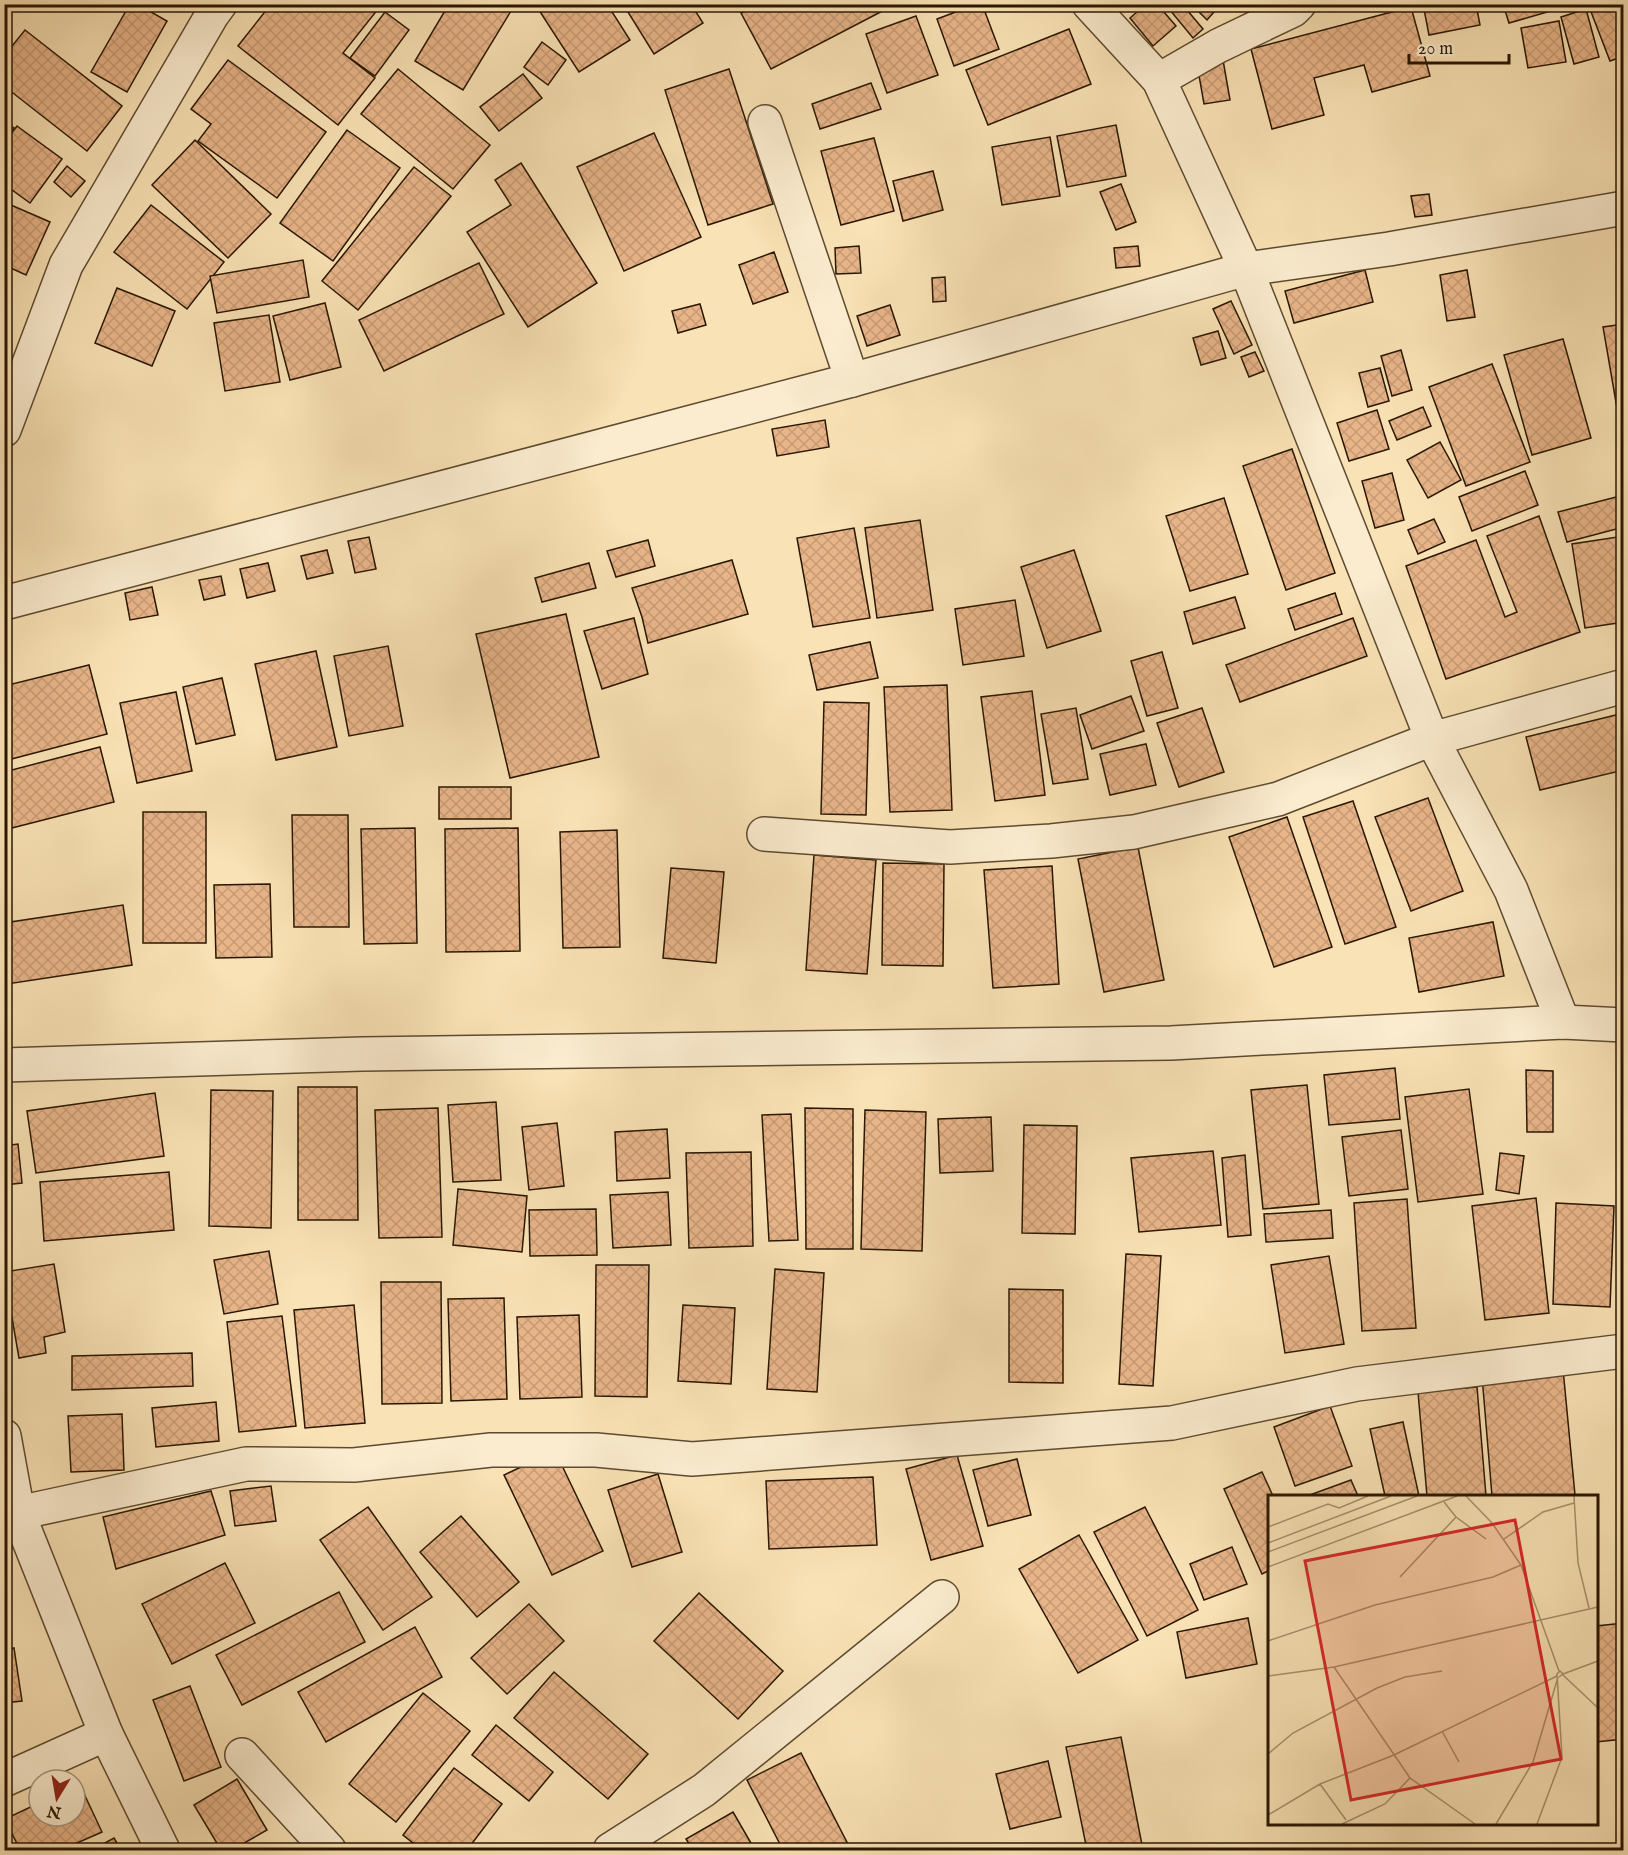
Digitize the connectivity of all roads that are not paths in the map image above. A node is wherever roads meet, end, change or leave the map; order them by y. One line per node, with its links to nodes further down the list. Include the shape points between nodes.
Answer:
1 (220, 4): 9 (street, via 66,265)
2 (1089, 4): 4 (street)
3 (1299, 4): 4 (street)
4 (1160, 80): 7 (street)
5 (765, 122): 8 (street)
6 (1623, 208): 7 (street, via 1389,249)
7 (1246, 269): 8 (street); 12 (street)
8 (852, 380): 10 (street)
9 (4, 430)
10 (4, 603)
11 (1623, 686): 12 (street)
12 (1432, 739): 13 (street, via 1278,799 1134,832 950,847); 14 (street, via 1511,890)
13 (764, 834)
14 (1563, 1022): 15 (street); 16 (street, via 1171,1043 362,1054)
15 (1623, 1025)
16 (4, 1065)
17 (1623, 1351): 19 (street, via 1357,1384 1172,1423 692,1459 596,1450 490,1450 354,1465 246,1464)
18 (4, 1436): 19 (street)
19 (18, 1513): 21 (street)
20 (942, 1598): 26 (street, via 704,1790)
21 (106, 1734): 23 (street); 24 (street)
22 (242, 1755): 25 (street)
23 (4, 1780)
24 (163, 1851)
25 (329, 1851)
26 (610, 1851)

